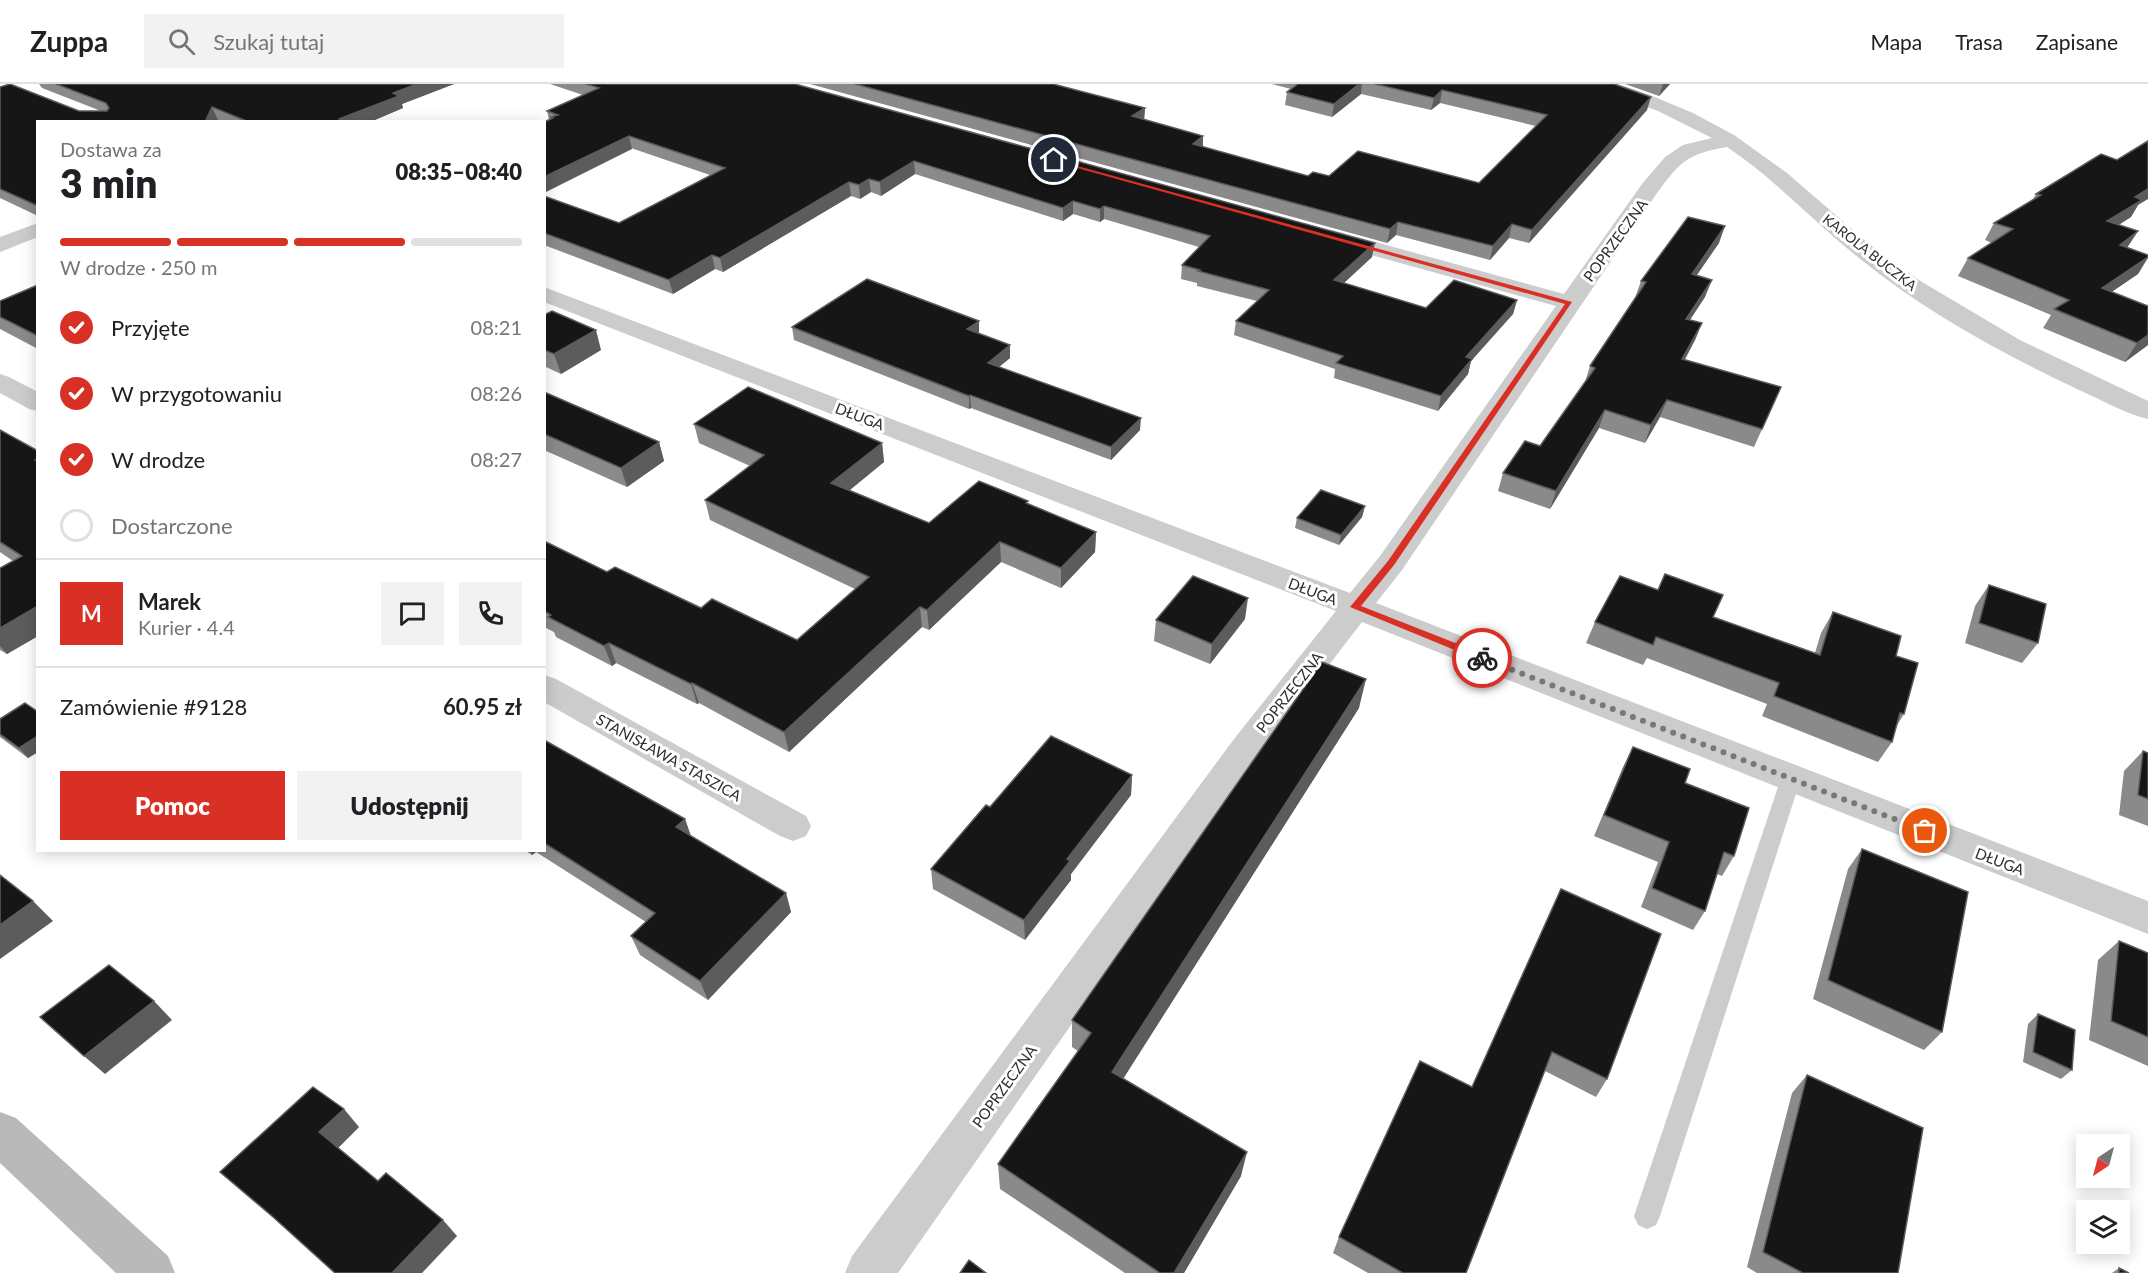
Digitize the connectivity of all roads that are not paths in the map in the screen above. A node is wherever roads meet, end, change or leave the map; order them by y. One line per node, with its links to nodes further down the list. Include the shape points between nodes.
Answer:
1 (1599, 84): 2 (street, KAROLA BUCZKA, via 1662,105)
2 (1729, 141): 7 (street, POPRZECZNA, via 1679,155); 10 (street, KAROLA BUCZKA, via 1764,164 1880,264 1934,300 2018,351)
3 (36, 231): 5 (street)
4 (1312, 232): 7 (street)
5 (0, 245)
6 (546, 295): 11 (street, DŁUGA)
7 (1570, 303): 11 (street, POPRZECZNA, via 1391,563)
8 (0, 382): 9 (street)
9 (36, 402)
10 (2148, 411)
11 (1355, 607): 13 (street, DŁUGA); 19 (street, POPRZECZNA, via 1246,748)
12 (546, 688): 14 (street, STANISŁAWA STASZICA)
13 (1791, 778): 15 (street, DŁUGA); 17 (lane)
14 (793, 826)
15 (2148, 918)
16 (0, 1133): 18 (street)
17 (1647, 1216)
18 (151, 1273)
19 (869, 1273)

